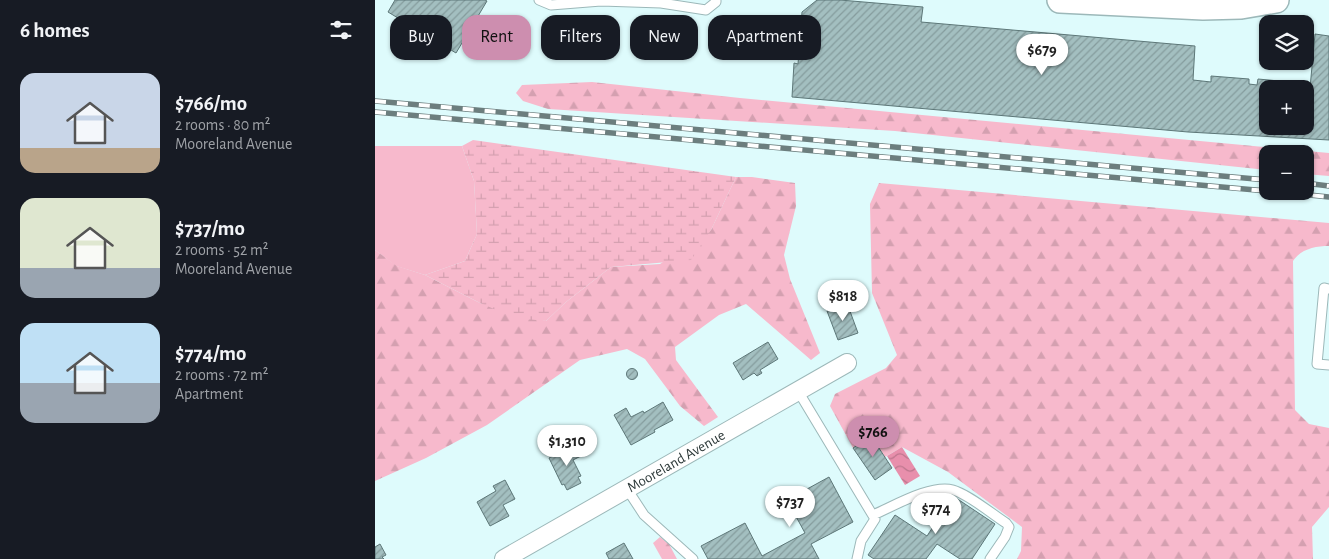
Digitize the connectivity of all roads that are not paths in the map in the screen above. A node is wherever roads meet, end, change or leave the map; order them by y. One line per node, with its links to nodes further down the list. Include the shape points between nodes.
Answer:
1 (539, 0): 2 (lane, via 551,5 601,1 661,3 706,10)
2 (716, 0)
3 (1060, 0): 5 (main road)
4 (1276, 0): 5 (main road, via 1241,6 1203,7)
5 (1120, 2)
6 (1329, 289): 8 (lane, via 1324,288 1317,364)
7 (847, 363): 9 (street, Mooreland Avenue)
8 (1329, 365)
9 (798, 391): 10 (street, Mooreland Avenue); 11 (lane)
10 (627, 489): 12 (street, Mooreland Avenue); 13 (lane, via 644,515)
11 (873, 515): 14 (lane, via 875,519 861,541); 15 (lane, via 927,492 939,489 955,491 1009,527)
12 (504, 559)
13 (693, 559)
14 (857, 559)
15 (990, 559)

